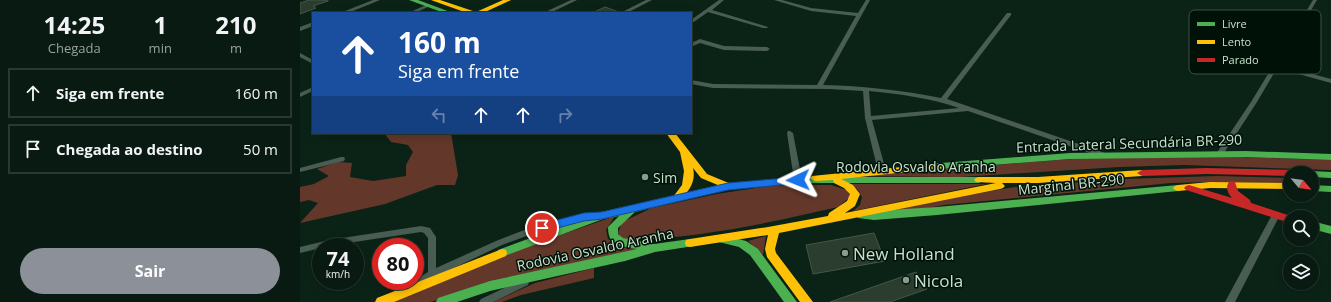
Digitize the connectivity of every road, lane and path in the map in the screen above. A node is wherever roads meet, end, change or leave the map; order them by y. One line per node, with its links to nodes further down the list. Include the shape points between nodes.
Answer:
1 (378, 0): 15 (street)
2 (412, 0): 11 (main road)
3 (508, 0): 19 (main road)
4 (575, 0): 20 (street)
5 (650, 0): 21 (street)
6 (722, 0): 13 (street)
7 (776, 0): 12 (street)
8 (804, 0): 12 (street)
9 (868, 0): 23 (street)
10 (1315, 0): 14 (street)
11 (431, 3): 16 (street); 17 (main road); 18 (main road)
12 (797, 6): 23 (street)
13 (707, 10): 24 (street); 26 (street)
14 (1309, 10)
15 (346, 12)
16 (413, 12)
17 (448, 12)
18 (470, 12)
19 (480, 12)
20 (548, 12)
21 (625, 12)
22 (1009, 14): 41 (street)
23 (859, 15): 37 (street)
24 (692, 21)
25 (312, 24): 27 (street)
26 (765, 27)
27 (300, 29)
28 (693, 43): 29 (street, via 700,41 724,48)
29 (767, 49)
30 (312, 53): 31 (street)
31 (301, 57): 32 (street)
32 (312, 62)
33 (1271, 74): 48 (street)
34 (1304, 74): 36 (street)
35 (692, 82): 37 (street, via 712,86)
36 (1331, 82)
37 (819, 88): 39 (street)
38 (312, 89): 40 (street)
39 (866, 90): 41 (street, via 911,93); 43 (street)
40 (300, 95)
41 (943, 100): 42 (street)
42 (970, 109): 43 (street); 46 (street)
43 (868, 118): 54 (street)
44 (790, 133): 59 (street)
45 (671, 134): 47 (main road)
46 (1064, 142): 49 (street); 50 (street, via 1072,148 1073,153)
47 (683, 149): 63 (main road, via 704,176); 68 (main road, via 689,170 689,184)
48 (1220, 154): 49 (main road, Entrada Lateral Secundária BR-290); 51 (main road, Entrada Lateral Secundária BR-290)
49 (1103, 155): 50 (main road, Entrada Lateral Secundária BR-290)
50 (1070, 156): 54 (main road, Entrada Lateral Secundária BR-290)
51 (1331, 157)
52 (341, 159): 53 (street)
53 (300, 170)
54 (882, 171): 60 (main road, Entrada Lateral Secundária BR-290, via 832,175)
55 (1283, 173): 61 (main road, Rodovia Osvaldo Aranha, via 1207,171 1098,174)
56 (1319, 174): 57 (main road)
57 (1331, 174)
58 (832, 179): 60 (main road, Rodovia Osvaldo Aranha); 61 (main road, Rodovia Osvaldo Aranha); 75 (main road, via 849,186 855,196 850,206)
59 (798, 180): 60 (main road, Rodovia Osvaldo Aranha); 63 (main road, Rodovia Osvaldo Aranha)
60 (808, 180)
61 (1038, 180): 71 (main road, Rodovia Osvaldo Aranha, via 930,198)
62 (1232, 184): 64 (main road, Marginal BR-290); 65 (main road, Marginal BR-290); 70 (main road, via 1232,191 1237,197)
63 (728, 186): 68 (main road, Rodovia Osvaldo Aranha)
64 (1283, 186)
65 (1184, 187): 70 (main road); 71 (main road, Marginal BR-290, via 922,212)
66 (1319, 188): 67 (main road)
67 (1331, 189)
68 (678, 197): 69 (main road, Rodovia Osvaldo Aranha)
69 (635, 207): 73 (main road, Rodovia Osvaldo Aranha); 80 (main road, via 613,227 613,236 620,242)
70 (1266, 212): 72 (main road)
71 (855, 215): 75 (main road, Rodovia Osvaldo Aranha)
72 (1276, 215): 74 (main road); 94 (street)
73 (602, 216): 84 (street, via 584,217 530,231); 87 (main road, Rodovia Osvaldo Aranha)
74 (1283, 217)
75 (829, 219): 77 (main road, Rodovia Osvaldo Aranha)
76 (1319, 227): 78 (main road)
77 (775, 230): 79 (main road, Rodovia Osvaldo Aranha); 82 (main road)
78 (1331, 230)
79 (723, 239): 80 (main road, Rodovia Osvaldo Aranha); 83 (main road, via 742,244)
80 (655, 248): 85 (main road, Rodovia Osvaldo Aranha)
81 (300, 250): 84 (street, via 427,230 432,237)
82 (771, 254): 83 (main road); 93 (main road)
83 (761, 260): 92 (main road)
84 (432, 274): 86 (street)
85 (539, 276): 90 (main road, Rodovia Osvaldo Aranha, via 490,286); 91 (street)
86 (424, 279)
87 (424, 283)
88 (407, 290): 89 (main road, Rodovia Osvaldo Aranha)
89 (381, 302)
90 (442, 302)
91 (484, 302)
92 (791, 302)
93 (807, 302)
94 (1230, 302)

